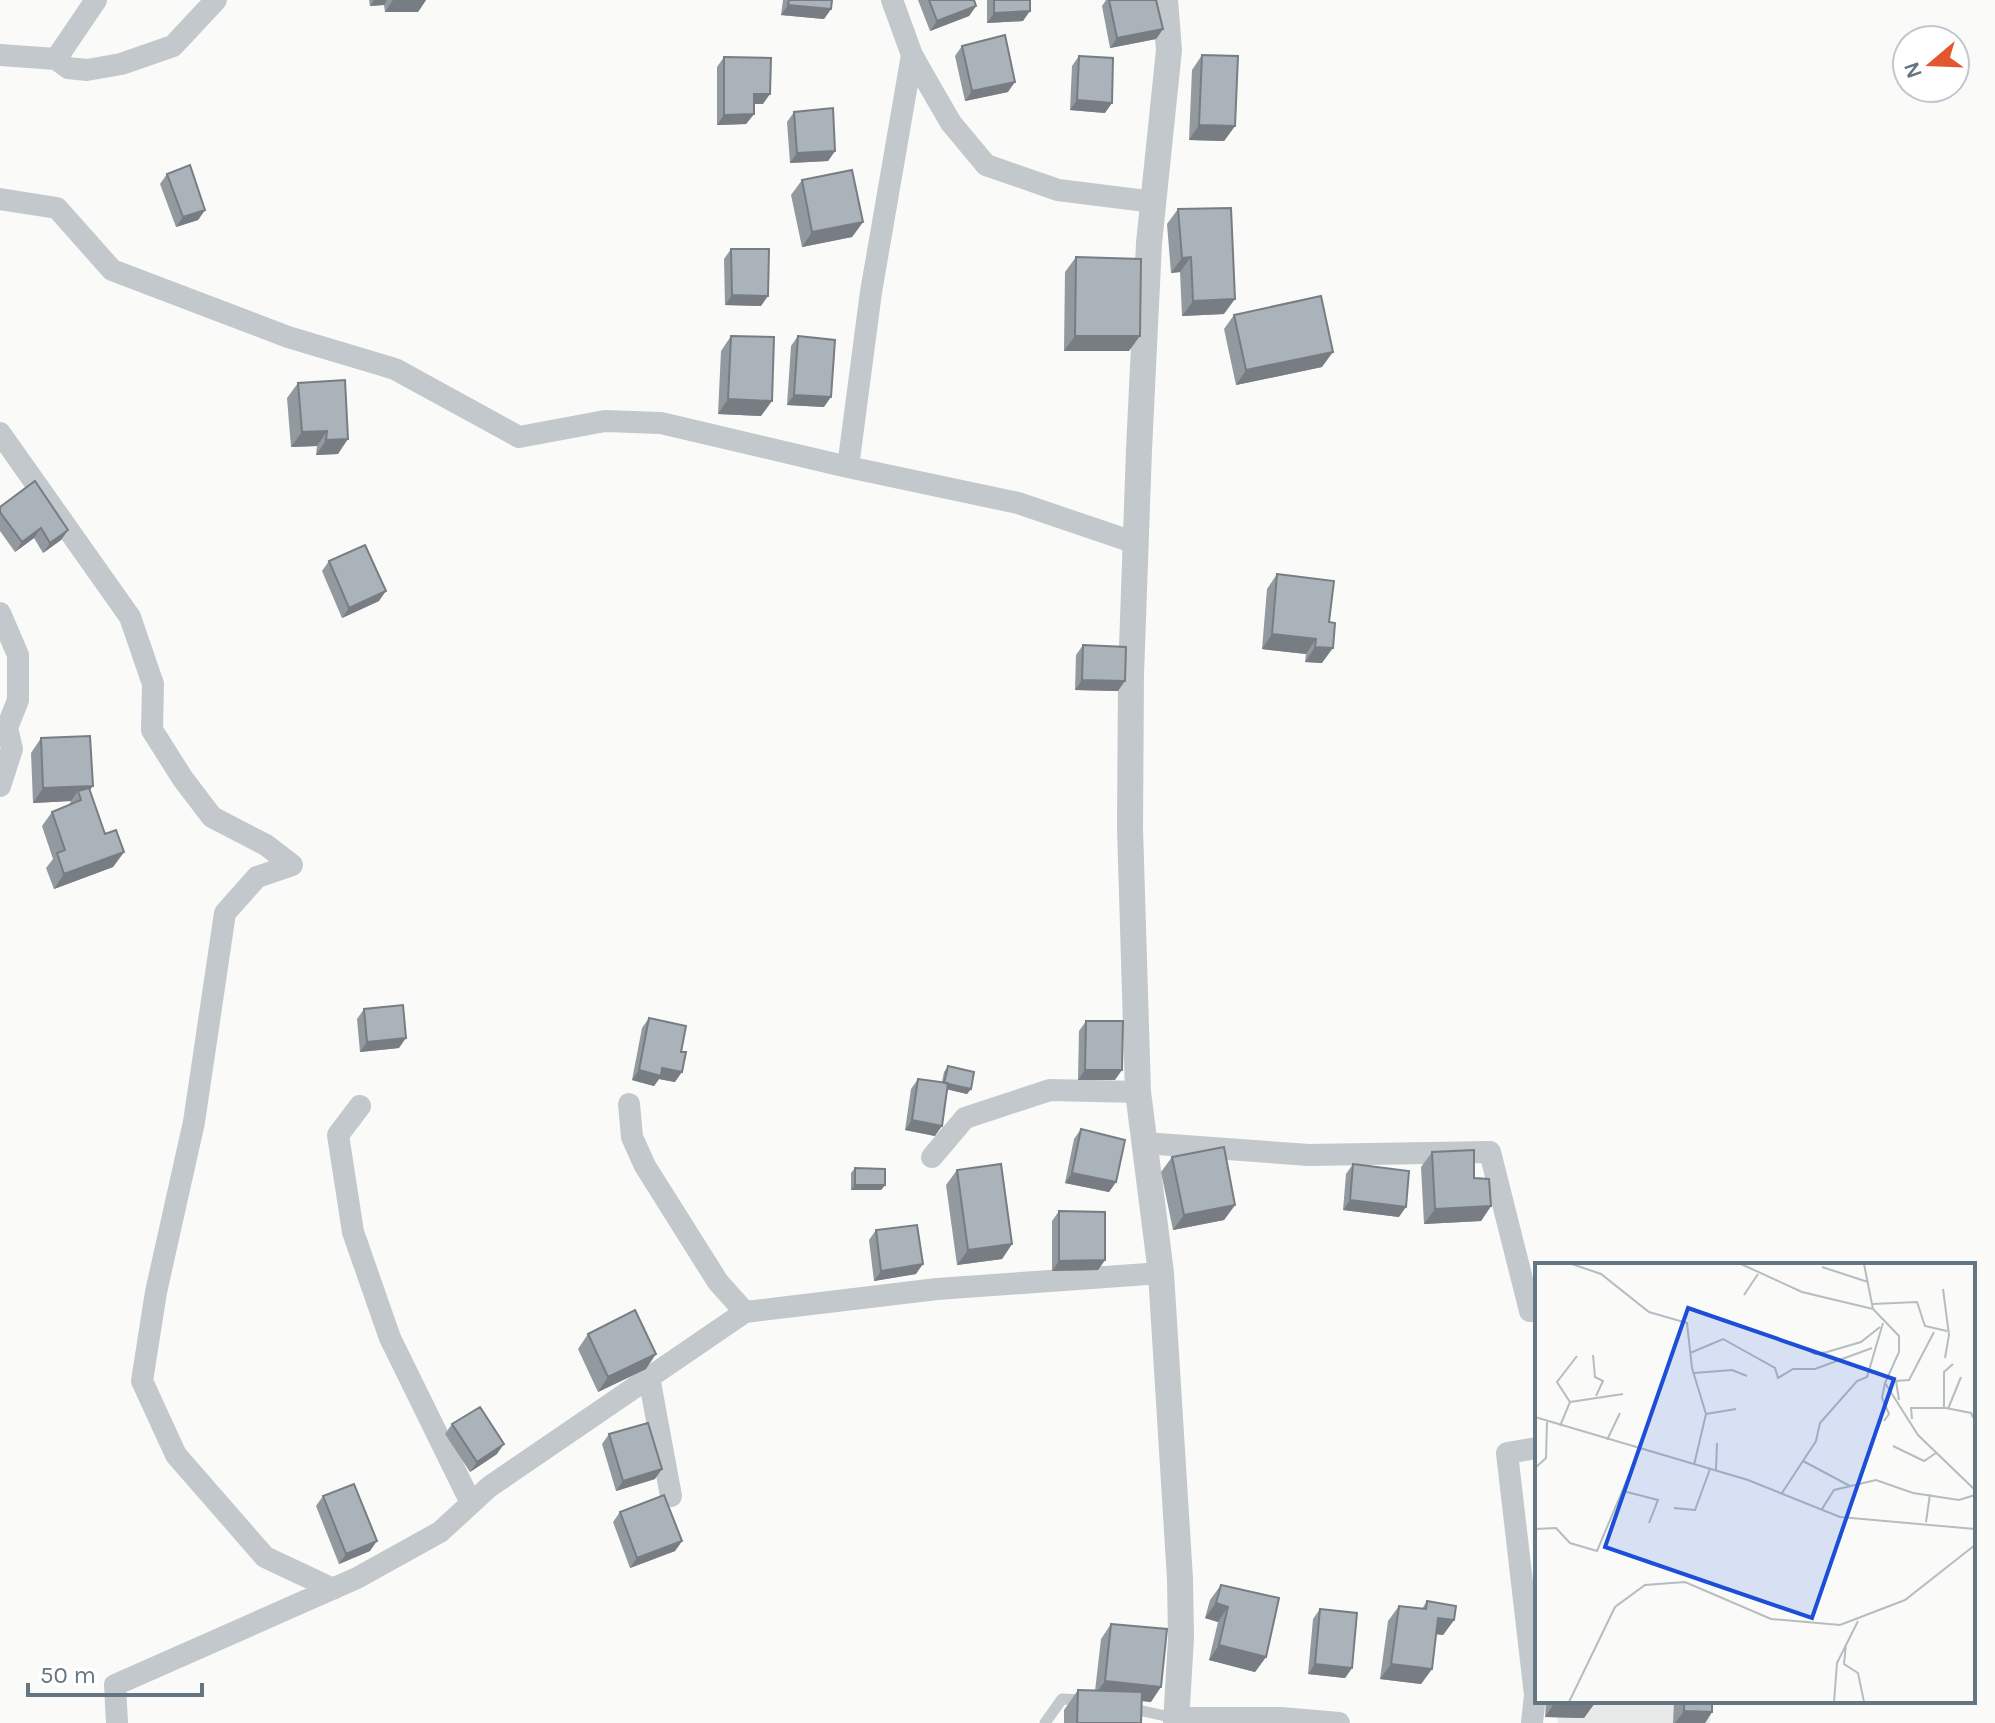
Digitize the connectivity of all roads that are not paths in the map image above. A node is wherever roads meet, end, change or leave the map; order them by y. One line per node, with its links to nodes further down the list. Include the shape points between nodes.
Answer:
1 (96, 0): 7 (street)
2 (216, 0): 7 (street, via 173,46 87,70 68,68)
3 (892, 0): 6 (street)
4 (1165, 0): 9 (street, via 1169,50)
5 (0, 55): 7 (street)
6 (912, 55): 9 (street, via 951,123 986,165 1058,190); 11 (street, via 871,292)
7 (56, 59)
8 (0, 199): 11 (street, via 57,208 112,270 288,337 395,369 519,437 605,421 661,423)
9 (1154, 202): 12 (street)
10 (0, 433): 27 (street, via 130,617 153,684 152,730 183,779 212,817 292,865 257,877 225,913 194,1122 142,1381 176,1455 265,1557)
11 (848, 467): 12 (street, via 1018,503)
12 (1136, 543): 15 (street, via 1130,828)
13 (0, 613): 14 (street, via 18,655 18,700 7,728 12,749)
14 (0, 786)
15 (1138, 1092): 18 (street); 19 (street, via 1050,1090 965,1118)
16 (629, 1104): 22 (street, via 632,1137 645,1166 718,1282)
17 (360, 1106): 26 (street, via 338,1135 353,1232 390,1338)
18 (1144, 1143): 20 (street); 21 (street, via 1309,1155 1490,1152)
19 (932, 1157)
20 (1161, 1273): 22 (street, via 937,1289); 32 (street, via 1180,1579)
21 (1530, 1311)
22 (745, 1312): 23 (street)
23 (649, 1377): 25 (street); 26 (street)
24 (1535, 1448): 29 (street, via 1507,1453)
25 (671, 1496)
26 (471, 1503): 27 (street, via 440,1532)
27 (333, 1589): 33 (street, via 115,1685)
28 (1535, 1695): 36 (street)
29 (1535, 1695)
30 (1103, 1703): 34 (lane, via 1062,1699)
31 (1118, 1706): 32 (lane)
32 (1176, 1720): 35 (street)
33 (117, 1723)
34 (1045, 1723)
35 (1339, 1723)
36 (1532, 1723)

